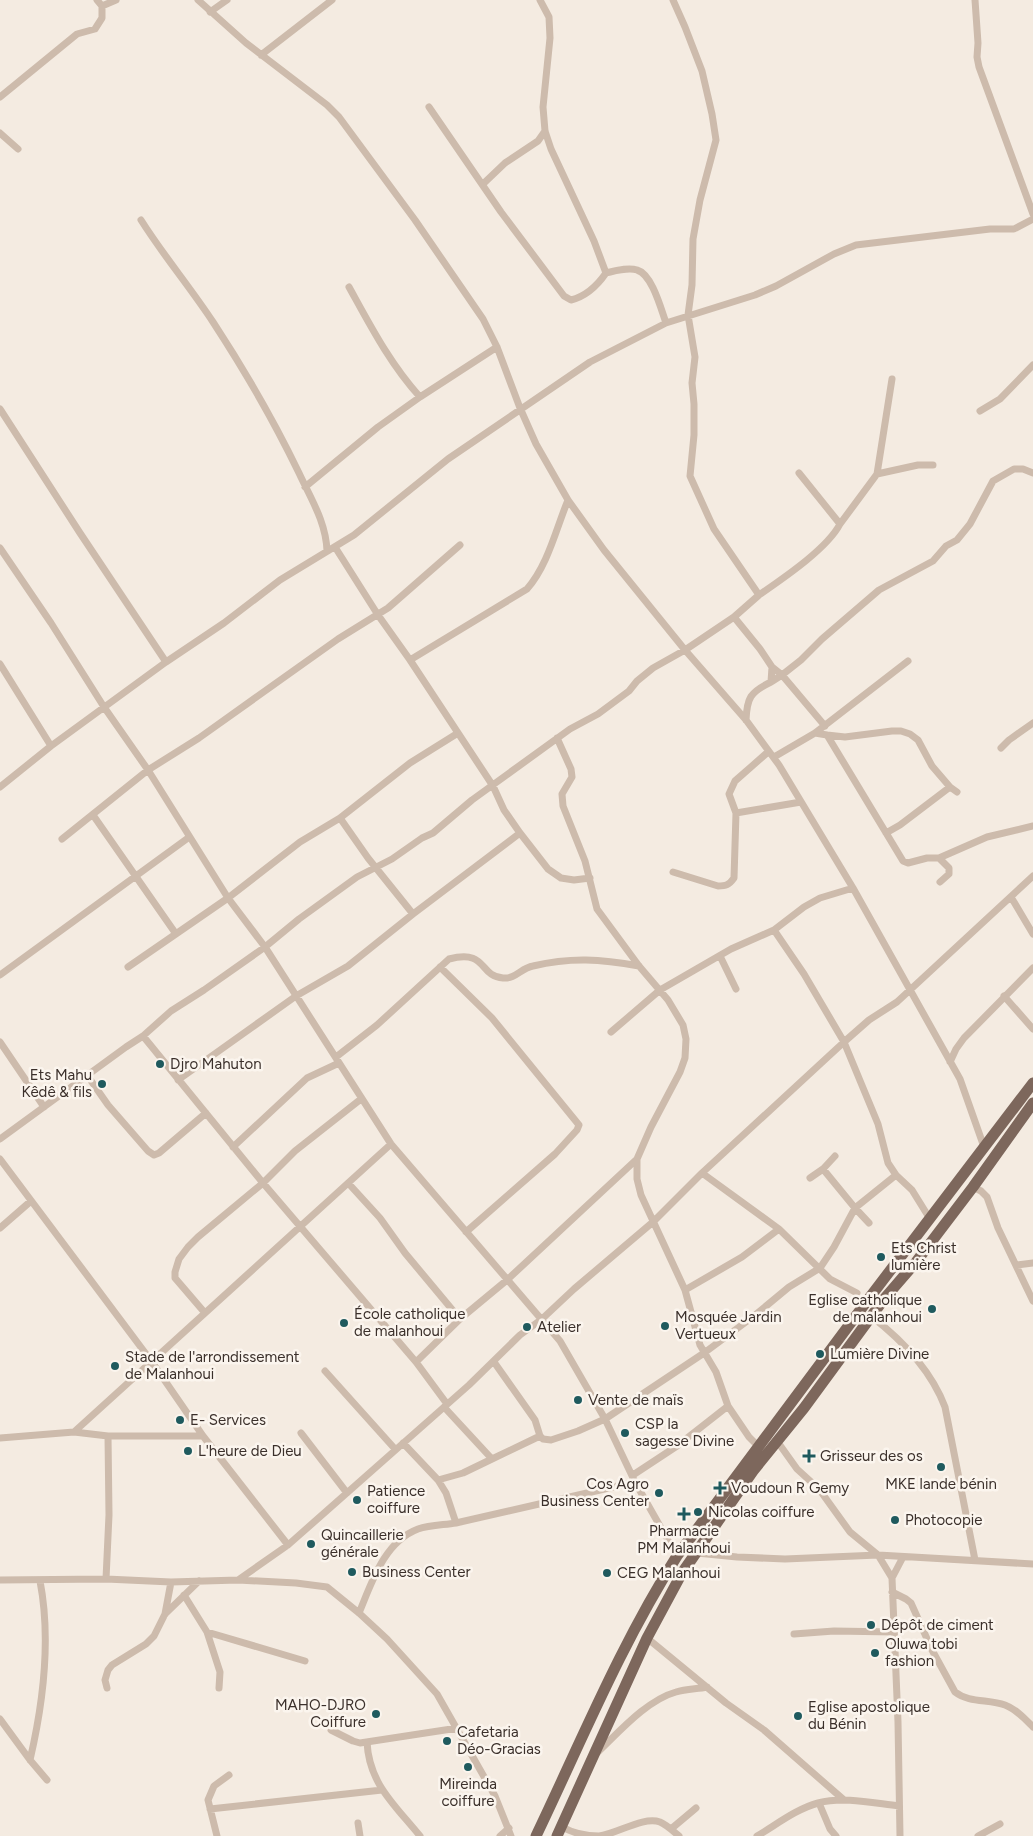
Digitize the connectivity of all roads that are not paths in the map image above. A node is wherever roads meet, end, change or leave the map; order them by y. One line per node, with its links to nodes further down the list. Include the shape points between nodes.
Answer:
1 (116, 0): 8 (street)
2 (198, 0): 9 (street)
3 (227, 0): 9 (street)
4 (332, 0): 10 (street)
5 (540, 0): 13 (street, via 549,17 550,38 543,107)
6 (673, 0): 22 (street, via 702,71 716,140 693,239)
7 (975, 0): 17 (street, via 977,57)
8 (99, 3): 11 (street, via 102,18 95,29 77,34)
9 (210, 12): 10 (street)
10 (261, 55): 24 (street, via 340,117 483,319)
11 (0, 97)
12 (429, 107): 16 (street)
13 (545, 131): 16 (street, via 538,141 505,163); 20 (street)
14 (0, 134): 15 (street)
15 (18, 149)
16 (483, 184): 20 (street, via 564,296 571,300 580,297 598,285)
17 (1033, 214)
18 (1033, 219): 22 (street, via 1014,229 856,245 755,295)
19 (141, 220): 35 (street, via 240,364)
20 (606, 273): 23 (street, via 630,269 645,274)
21 (349, 287): 27 (street, via 386,352)
22 (688, 315): 23 (street); 41 (street, via 695,357 690,476 714,529)
23 (666, 323): 28 (street, via 590,362)
24 (497, 347): 27 (street); 28 (street)
25 (1033, 365): 30 (street, via 1000,399)
26 (892, 379): 34 (street)
27 (420, 397): 35 (street)
28 (520, 408): 36 (street); 39 (street, via 432,471 354,535)
29 (0, 409): 47 (street)
30 (980, 411)
31 (933, 465): 34 (street)
32 (799, 472): 37 (street)
33 (1033, 473): 50 (street, via 1014,470 993,481 970,524 957,540 946,546 933,561 879,590)
34 (877, 474): 37 (street)
35 (305, 487): 39 (street, via 323,523)
36 (568, 500): 44 (street); 45 (street, via 542,567 527,588)
37 (840, 524): 41 (street, via 836,532 811,555)
38 (460, 545): 42 (street)
39 (331, 549): 42 (street); 47 (street, via 280,580)
40 (1, 550): 52 (street)
41 (759, 595): 43 (street)
42 (378, 615): 45 (street); 63 (street, via 338,638)
43 (734, 617): 44 (street); 49 (street)
44 (685, 650): 53 (street); 59 (street, via 653,668 598,714)
45 (410, 660): 56 (street)
46 (908, 661): 55 (street)
47 (166, 662): 52 (street)
48 (0, 664): 60 (street)
49 (772, 667): 50 (street); 51 (street)
50 (782, 675): 51 (street); 55 (street)
51 (771, 682): 53 (street, via 750,696)
52 (104, 707): 60 (street); 63 (street)
53 (746, 720): 62 (street)
54 (1033, 723): 61 (street)
55 (825, 726): 57 (street)
56 (458, 733): 64 (street); 71 (street, via 410,763)
57 (815, 733): 58 (street); 62 (street)
58 (827, 735): 66 (street, via 845,737 892,731 910,734 918,740 932,766); 74 (street)
59 (557, 738): 64 (street); 82 (street, via 572,777 562,794 563,806)
60 (51, 746): 65 (street)
61 (1002, 748)
62 (771, 755): 68 (street); 69 (street, via 734,781 729,794)
63 (148, 770): 70 (street); 76 (street)
64 (493, 786): 73 (street); 78 (street, via 433,833)
65 (0, 787)
66 (950, 787): 67 (street); 74 (street)
67 (957, 792)
68 (801, 802): 69 (street); 84 (street)
69 (736, 813): 79 (street, via 734,878 730,884 718,886)
70 (92, 815): 75 (street); 80 (street)
71 (340, 818): 78 (street); 86 (street, via 300,842)
72 (1033, 826): 77 (street, via 987,837)
73 (520, 833): 82 (street, via 548,869 561,878); 87 (street)
74 (886, 833): 77 (street, via 903,861)
75 (62, 838)
76 (188, 838): 80 (street); 86 (street)
77 (939, 858): 83 (street, via 949,868 949,874)
78 (376, 868): 87 (street); 91 (street, via 357,877)
79 (673, 872)
80 (135, 876): 89 (street); 97 (street)
81 (1033, 876): 85 (street)
82 (590, 878): 93 (street, via 597,909)
83 (940, 882)
84 (853, 888): 88 (street, via 820,898); 100 (street)
85 (1011, 897): 90 (street); 100 (street)
86 (228, 898): 89 (street); 91 (street)
87 (413, 914): 101 (street, via 348,966)
88 (774, 930): 92 (street); 107 (street)
89 (176, 934): 94 (street)
90 (1033, 934)
91 (265, 947): 101 (street); 105 (street, via 171,1011)
92 (720, 956): 98 (street); 99 (street)
93 (639, 966): 95 (street, via 575,959 526,967 510,978 496,977 469,957 450,959); 99 (street)
94 (128, 967)
95 (440, 967): 108 (street); 139 (street, via 492,1018 579,1126 555,1154)
96 (1033, 968): 102 (street)
97 (0, 975)
98 (736, 989)
99 (660, 990): 104 (street); 123 (street, via 683,1025 685,1058)
100 (910, 990): 107 (street); 109 (street)
101 (296, 996): 108 (street); 111 (street)
102 (1004, 996): 103 (street); 109 (street, via 964,1038)
103 (1033, 1028)
104 (611, 1032)
105 (143, 1036): 110 (street); 111 (street)
106 (0, 1042): 115 (street)
107 (844, 1042): 125 (street); 126 (street, via 878,1124 888,1162)
108 (337, 1060): 113 (street); 119 (street, via 307,1078)
109 (950, 1062): 120 (street, via 960,1079)
110 (87, 1075): 115 (street); 116 (street, via 108,1105 154,1155)
111 (178, 1080): 116 (street)
112 (1033, 1083): 120 (main road)
113 (361, 1098): 118 (street); 128 (street, via 295,1151)
114 (1033, 1103): 130 (main road)
115 (44, 1107): 117 (street)
116 (206, 1113): 119 (street)
117 (0, 1139)
118 (391, 1144): 129 (street); 139 (street)
119 (233, 1147): 128 (street)
120 (984, 1147): 133 (main road)
121 (836, 1156): 124 (street)
122 (0, 1159): 131 (street)
123 (637, 1159): 134 (street, via 641,1195); 143 (street)
124 (823, 1169): 127 (street); 132 (street)
125 (702, 1173): 134 (street); 138 (street)
126 (896, 1175): 132 (street); 133 (street, via 912,1190)
127 (810, 1178)
128 (263, 1183): 136 (street); 147 (street, via 198,1236 176,1267 175,1278)
129 (349, 1184): 136 (street); 149 (street)
130 (973, 1188): 141 (street, via 987,1197); 148 (main road)
131 (31, 1201): 137 (street); 152 (street)
132 (854, 1208): 135 (street); 142 (street)
133 (930, 1219): 167 (main road)
134 (653, 1222): 144 (street); 150 (street)
135 (869, 1223)
136 (300, 1226): 147 (street); 153 (street)
137 (0, 1228)
138 (779, 1229): 142 (street); 144 (street, via 742,1257)
139 (466, 1232): 143 (street)
140 (1033, 1262): 141 (street)
141 (1017, 1265): 146 (street)
142 (820, 1268): 145 (street, via 830,1279); 151 (street, via 789,1287)
143 (507, 1280): 149 (street); 150 (street)
144 (686, 1290): 151 (street)
145 (857, 1293)
146 (1033, 1301)
147 (205, 1313): 152 (street)
148 (871, 1316): 165 (main road); 179 (street, via 892,1332 920,1364 941,1396)
149 (460, 1318): 153 (street)
150 (542, 1319): 154 (street); 158 (street, via 560,1341)
151 (704, 1353): 157 (street, via 716,1372); 158 (street)
152 (152, 1362): 159 (street); 162 (street)
153 (416, 1362): 156 (street)
154 (494, 1362): 156 (street); 163 (street, via 535,1420)
155 (325, 1371): 168 (street)
156 (445, 1405): 166 (street); 169 (street)
157 (728, 1406): 167 (street); 170 (street)
158 (605, 1419): 163 (street, via 551,1440); 170 (street)
159 (74, 1432): 161 (street); 164 (street)
160 (301, 1433): 172 (street)
161 (108, 1436): 162 (street); 181 (street)
162 (203, 1436): 174 (street)
163 (540, 1436): 169 (street)
164 (0, 1438)
165 (777, 1441): 175 (main road); 176 (street, via 850,1532)
166 (403, 1442): 168 (street); 171 (street)
167 (758, 1446): 177 (main road)
168 (395, 1449): 172 (street)
169 (492, 1459): 171 (street, via 463,1473)
170 (634, 1478): 173 (street); 177 (street)
171 (438, 1480): 173 (street)
172 (347, 1493): 174 (street)
173 (456, 1523): 190 (street, via 416,1530 394,1546 380,1565)
174 (288, 1545): 184 (street)
175 (697, 1553): 176 (street, via 785,1559); 195 (main road, via 674,1585)
176 (878, 1555): 178 (street); 182 (street)
177 (677, 1556): 225 (main road, via 610,1677)
178 (903, 1557): 179 (street); 182 (street)
179 (975, 1560): 180 (street)
180 (1033, 1564)
181 (106, 1578): 185 (street); 187 (street)
182 (892, 1578): 188 (street)
183 (0, 1580): 185 (street)
184 (238, 1580): 186 (street); 190 (street, via 327,1587)
185 (40, 1581): 205 (street, via 46,1644 37,1730)
186 (199, 1581): 187 (street); 189 (street)
187 (171, 1582): 191 (street)
188 (892, 1592): 193 (street); 201 (street, via 911,1604 955,1692 967,1698 1004,1704)
189 (184, 1595): 191 (street); 192 (street)
190 (359, 1613): 202 (street, via 428,1683)
191 (165, 1614): 198 (street, via 146,1644 112,1664 105,1680)
192 (208, 1632): 196 (street); 199 (street, via 220,1672)
193 (894, 1632): 194 (street); 212 (street)
194 (794, 1634)
195 (647, 1638): 197 (street); 206 (main road)
196 (305, 1661)
197 (707, 1687): 206 (street, via 675,1692 656,1701 598,1751); 210 (street, via 764,1730)
198 (107, 1688)
199 (219, 1688)
200 (0, 1719): 205 (street)
201 (1033, 1727)
202 (458, 1728): 204 (street); 217 (street)
203 (331, 1730): 204 (street, via 353,1741)
204 (366, 1742): 209 (street, via 373,1775)
205 (30, 1760): 208 (street)
206 (590, 1762): 219 (main road)
207 (229, 1776): 214 (street, via 214,1786 208,1800)
208 (47, 1780)
209 (382, 1790): 214 (street); 222 (street)
210 (844, 1800): 211 (street); 212 (street)
211 (819, 1802): 227 (street); 228 (street)
212 (900, 1806): 229 (street)
213 (696, 1808): 218 (street)
214 (210, 1809): 220 (street)
215 (358, 1822): 221 (street)
216 (1000, 1824): 230 (street)
217 (509, 1828): 223 (street); 224 (street)
218 (671, 1829): 219 (street, via 657,1821 599,1836); 226 (street)
219 (560, 1831)
220 (217, 1836)
221 (360, 1836)
222 (420, 1836)
223 (500, 1836)
224 (511, 1836)
225 (536, 1836)
226 (679, 1836)
227 (757, 1836)
228 (836, 1836)
229 (900, 1836)
230 (978, 1836)

